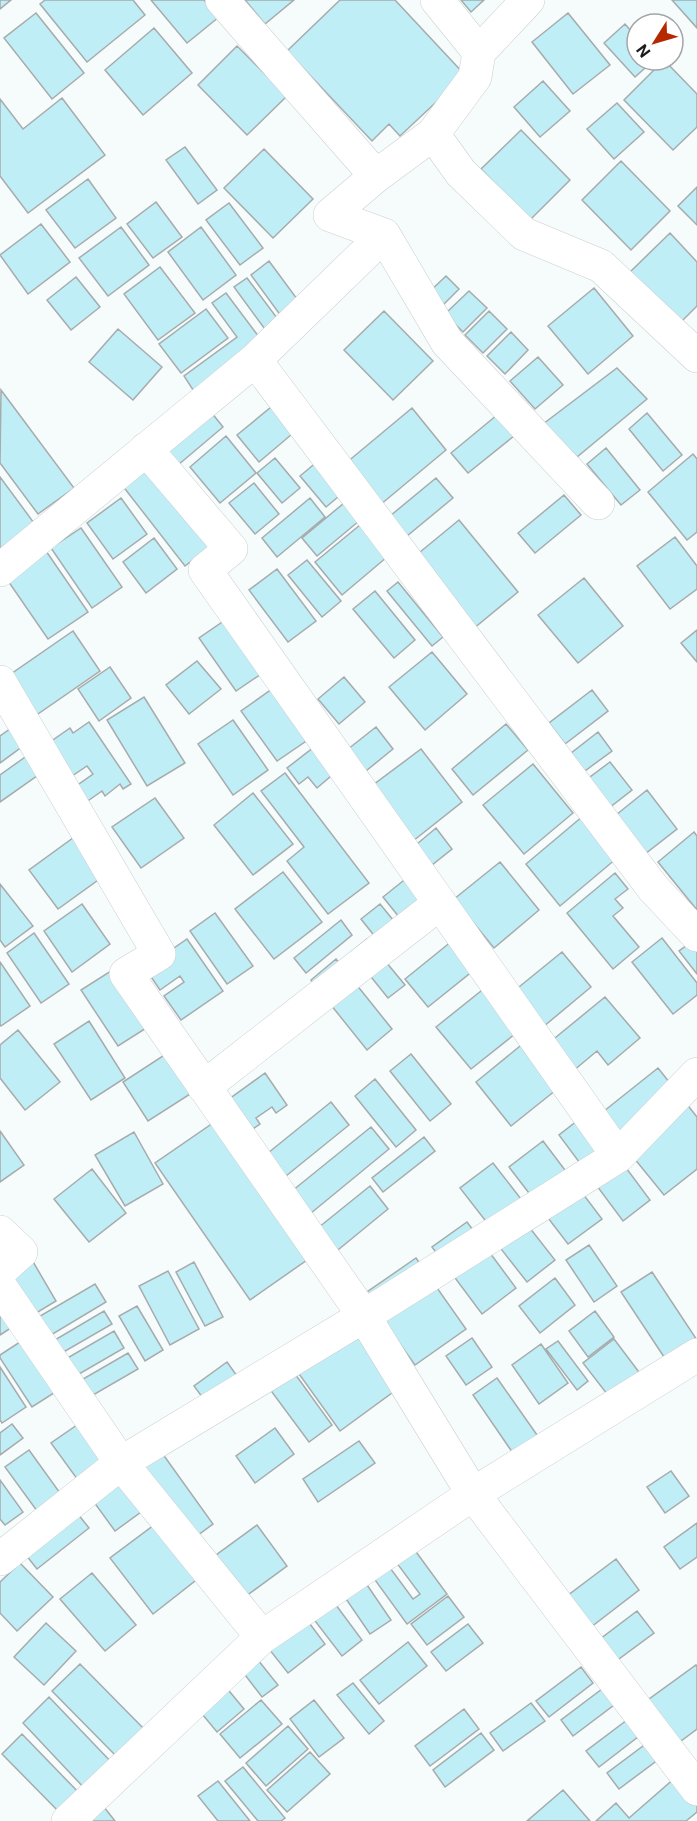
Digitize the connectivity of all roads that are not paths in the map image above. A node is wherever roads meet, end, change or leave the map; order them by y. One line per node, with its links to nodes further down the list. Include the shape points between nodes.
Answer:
1 (222, 0): 6 (street)
2 (437, 0): 4 (street)
3 (528, 0): 4 (street)
4 (479, 52): 5 (street, via 475,77)
5 (433, 134): 6 (street); 8 (street, via 460,173 524,234 602,266)
6 (376, 176): 7 (street, via 330,215)
7 (384, 235): 9 (street); 11 (street, via 447,342)
8 (697, 356)
9 (255, 360): 10 (street); 15 (street, via 653,888)
10 (146, 449): 12 (street); 14 (street, via 231,549 205,570)
11 (598, 503)
12 (0, 570)
13 (0, 682): 17 (street, via 159,954 126,974)
14 (440, 903): 17 (street); 18 (street)
15 (697, 935)
16 (697, 1074): 18 (street)
17 (204, 1087): 22 (street)
18 (618, 1156): 22 (street)
19 (0, 1232): 20 (street, via 21,1252)
20 (0, 1271)
21 (0, 1286): 24 (street)
22 (364, 1316): 24 (street); 25 (street)
23 (697, 1355): 25 (street)
24 (121, 1463): 26 (street); 27 (street)
25 (473, 1494): 27 (street); 28 (street)
26 (0, 1559)
27 (262, 1637): 29 (street)
28 (697, 1790)
29 (68, 1821)

